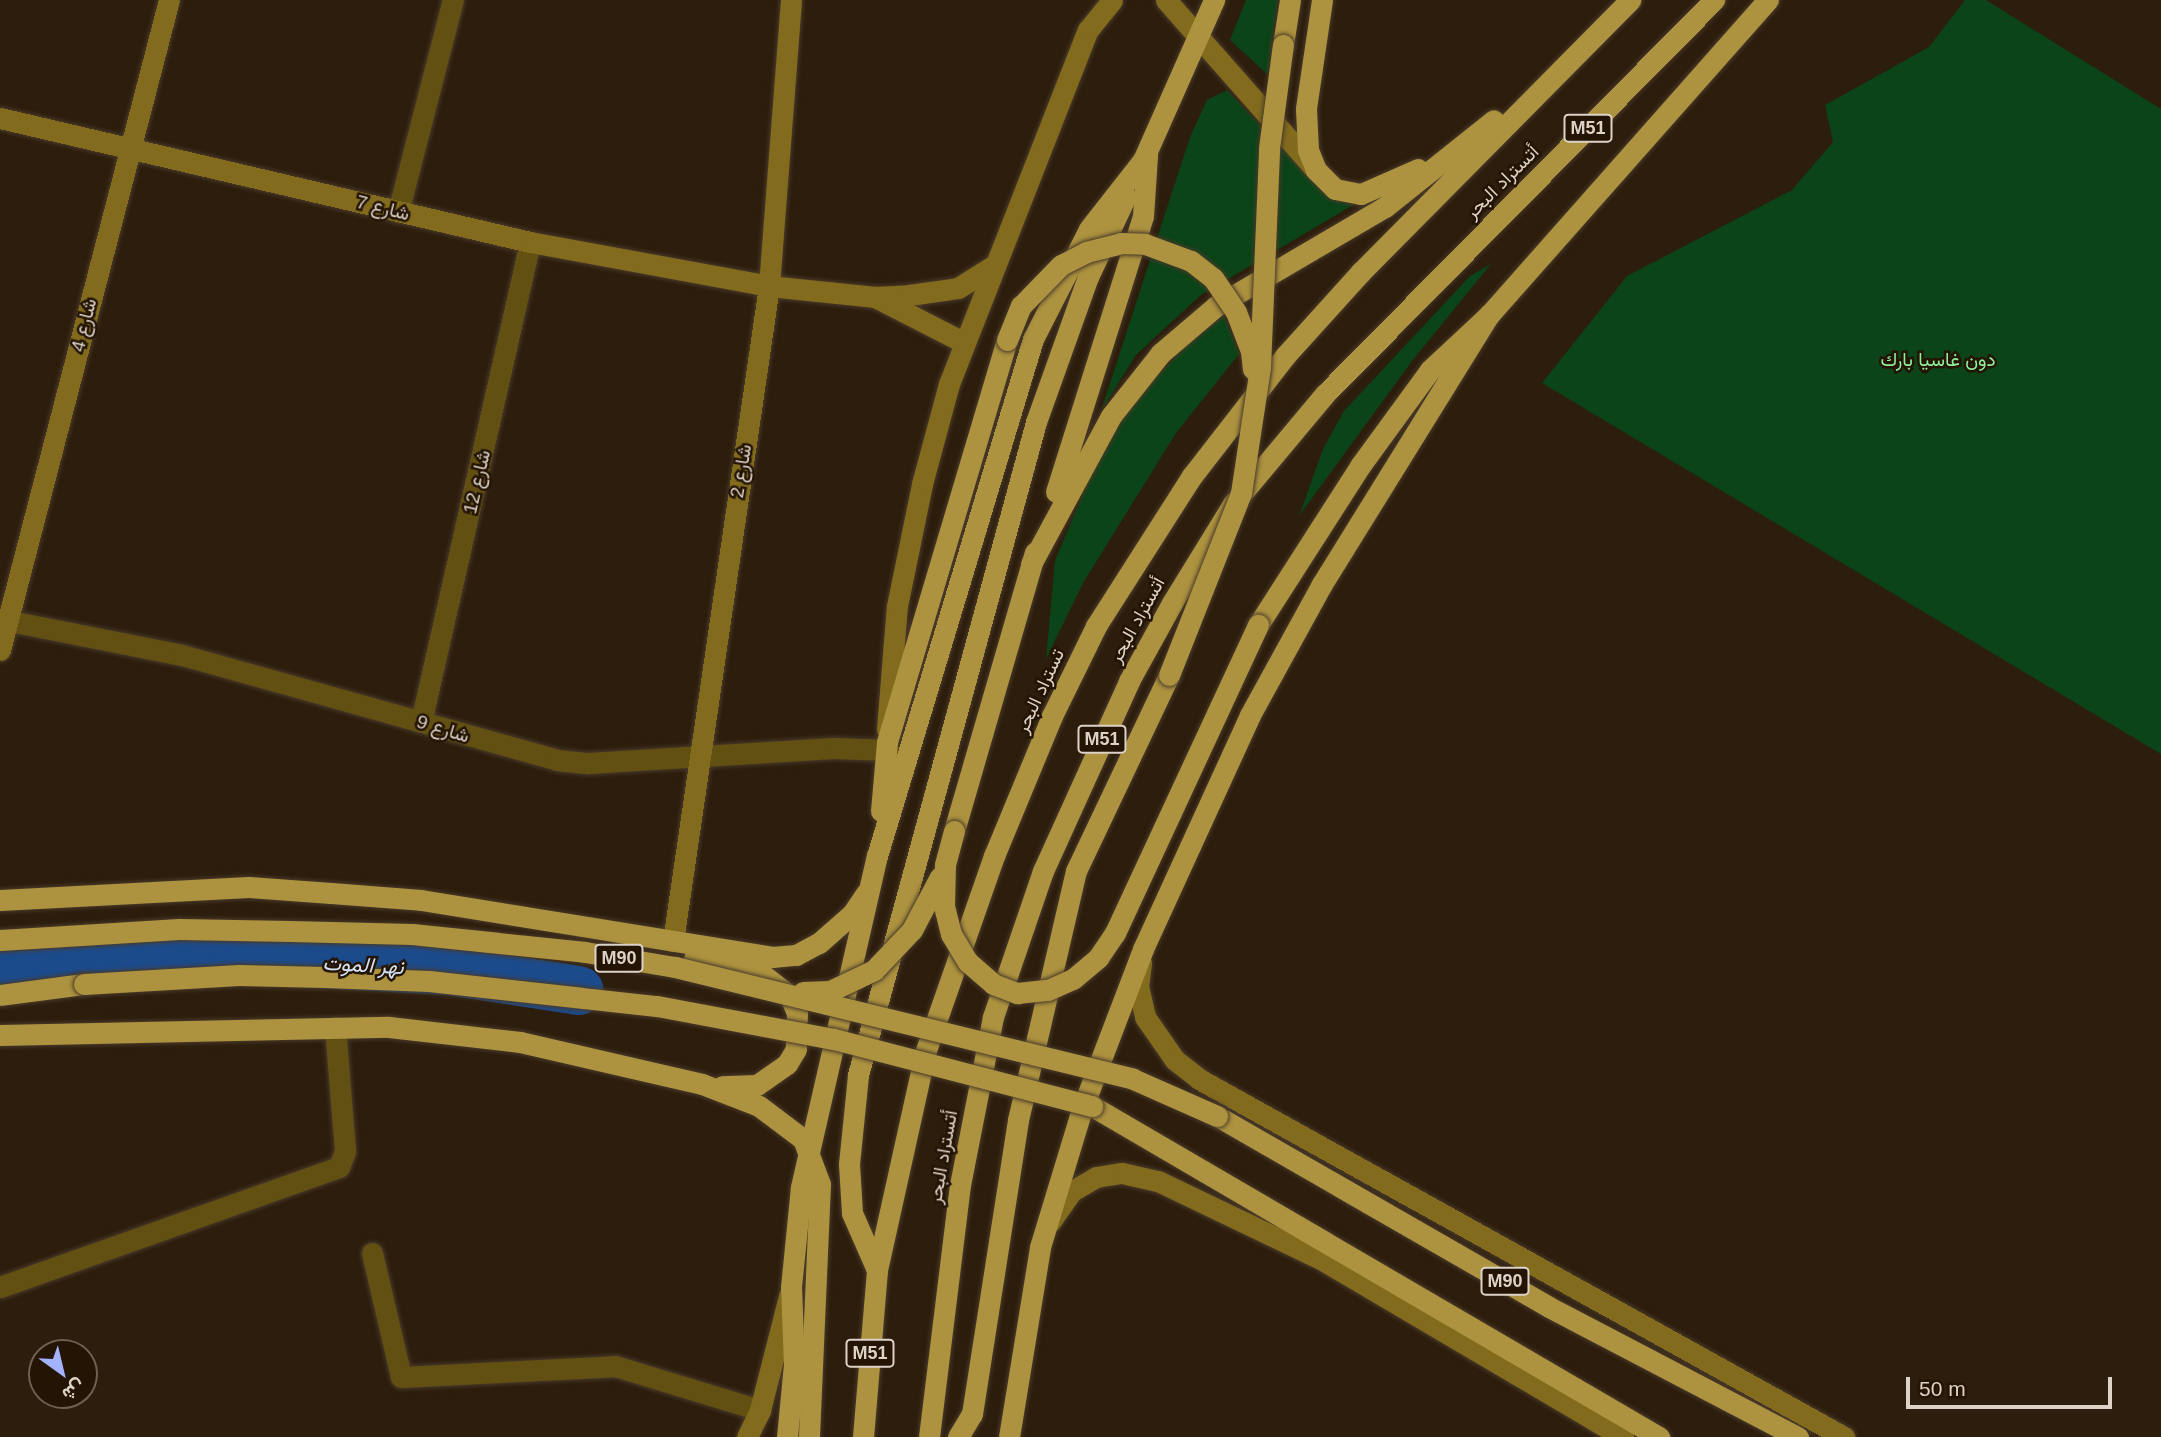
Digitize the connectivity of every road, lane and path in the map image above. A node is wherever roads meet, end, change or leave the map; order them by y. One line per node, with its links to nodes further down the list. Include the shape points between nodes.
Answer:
1 (169, 0): 16 (street, شارع 4)
2 (453, 0): 19 (street)
3 (791, 0): 23 (street, شارع 2)
4 (1112, 0): 22 (street, via 1088,30)
5 (1166, 0): 13 (street)
6 (1214, 0): 13 (highway)
7 (1290, 0): 27 (highway, bridge, via 1269,148 1262,343)
8 (1322, 0): 18 (highway, via 1306,109 1308,150)
9 (1630, 0): 12 (highway, أتستراد البحر / M51)
10 (1714, 0): 60 (highway, أتستراد البحر / M51, via 1325,394 1233,504 1129,681 1043,871 993,1017 960,1185)
11 (1768, 0): 25 (highway)
12 (1608, 23): 15 (highway); 20 (highway, أتستراد البحر / M51)
13 (1201, 36): 17 (highway); 18 (street)
14 (0, 118): 16 (street, شارع 7)
15 (1466, 143): 18 (highway, via 1360,194 1335,189); 28 (highway, via 1385,207 1216,306 1161,353 1111,416)
16 (129, 145): 19 (street, شارع 7); 29 (street, شارع 4)
17 (1147, 155): 28 (highway, via 1143,216 1106,343); 34 (highway, via 1089,229 1033,339); 52 (highway, via 1088,278 1036,422 875,1003 853,1105 849,1164 852,1213)
18 (1316, 170)
19 (398, 212): 21 (street, شارع 7)
20 (1412, 220): 52 (highway, تستراد البحر / M51, via 1293,346 1238,415 1154,531 1077,662 1005,830 945,988 908,1122)
21 (530, 242): 23 (street, شارع 7); 31 (street, شارع 12)
22 (993, 266): 24 (street, via 958,288); 26 (street)
23 (769, 286): 24 (street, شارع 7); 33 (street, شارع 2)
24 (874, 298): 26 (street)
25 (1489, 315): 35 (highway, bridge, via 1430,370 1360,466 1258,625 1115,933 1087,969 1062,985 1032,993 993,984 968,962 951,934 944,906); 41 (highway, via 1322,584 1250,715)
26 (963, 342): 32 (street, via 922,484 897,606)
27 (1255, 396): 32 (highway, bridge, via 1251,351 1229,297 1191,261 1145,244 1121,243 1086,252 1061,265 1021,306 1007,340); 61 (highway, bridge, via 1241,493 1230,527 1170,675 1076,871 1018,1120 972,1414)
28 (1031, 564): 35 (highway, bridge)
29 (4, 620): 30 (street, شارع 4); 31 (street, شارع 9, via 181,655)
30 (0, 650)
31 (421, 722): 33 (street, شارع 9, via 557,760 588,764)
32 (887, 746): 33 (street, شارع 9); 34 (highway)
33 (703, 757): 40 (street, شارع 2)
34 (877, 856): 36 (highway)
35 (945, 865): 42 (highway, bridge, via 912,930 874,970 830,991)
36 (871, 885): 40 (highway, via 842,924 796,955 735,954); 49 (highway)
37 (0, 900): 38 (highway, via 249,887 421,900)
38 (583, 928): 40 (highway); 48 (highway, via 762,974 790,996 800,1031 787,1065 757,1085)
39 (0, 940): 42 (highway, M90, bridge, via 178,929 412,934 675,967)
40 (673, 941)
41 (1143, 949): 50 (highway, via 1066,1153); 66 (street, via 1138,986 1145,1017 1189,1072)
42 (781, 993): 65 (highway, M90, bridge, via 1133,1079 1180,1098 1549,1307)
43 (0, 995): 64 (highway, M90, bridge, via 84,984 239,975 429,981 657,1006 834,1039 1092,1106)
44 (335, 1027): 45 (highway); 48 (highway, via 389,1027 520,1042); 53 (street, via 345,1151 339,1167)
45 (33, 1031): 46 (highway); 47 (street)
46 (0, 1035)
47 (0, 1047)
48 (702, 1084): 49 (highway, via 769,1112)
49 (808, 1147): 54 (highway); 58 (highway, via 818,1171 821,1205)
50 (1040, 1247): 62 (highway); 63 (street, via 1053,1214 1084,1184 1108,1174 1158,1181 1319,1258)
51 (372, 1253): 55 (street, via 401,1377 615,1366)
52 (877, 1270): 59 (highway, M51)
53 (0, 1287)
54 (791, 1287): 55 (street); 57 (highway, via 794,1364)
55 (760, 1409): 56 (street)
56 (747, 1437)
57 (787, 1437)
58 (809, 1437)
59 (863, 1437)
60 (929, 1437)
61 (958, 1437)
62 (1009, 1437)
63 (1623, 1437)
64 (1659, 1437)
65 (1798, 1437)
66 (1844, 1437)

